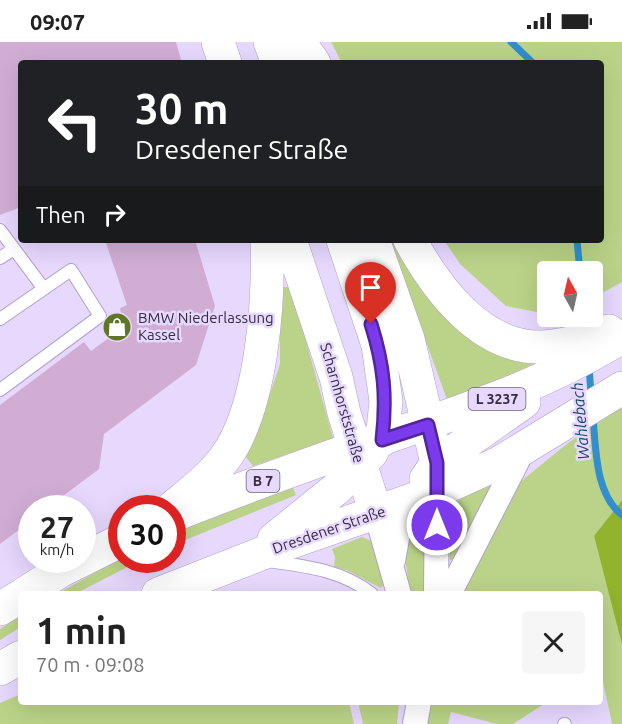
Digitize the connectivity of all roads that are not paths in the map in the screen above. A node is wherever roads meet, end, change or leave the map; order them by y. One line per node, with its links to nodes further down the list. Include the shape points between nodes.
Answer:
1 (218, 42): 4 (main road)
2 (270, 42): 5 (main road)
3 (299, 42): 6 (main road)
4 (224, 60)
5 (277, 60)
6 (312, 60)
7 (0, 230): 13 (lane)
8 (267, 243): 26 (main road, via 269,281 264,324 244,422 225,458)
9 (292, 243): 23 (main road, Scharnhorststraße, via 336,377)
10 (344, 243): 23 (main road, Scharnhorststraße, via 378,345 386,401)
11 (374, 243): 22 (main road, via 408,339)
12 (412, 243): 19 (main road, via 443,289 482,329 509,342)
13 (14, 249): 14 (lane); 15 (lane)
14 (0, 258)
15 (44, 289): 16 (lane); 21 (lane, via 71,270 100,316)
16 (0, 319)
17 (622, 326): 19 (main road)
18 (622, 337): 19 (main road, L 3237)
19 (562, 358): 22 (main road, L 3237); 25 (main road)
20 (622, 387): 24 (main road)
21 (0, 389)
22 (428, 425): 23 (main road, L 3237); 25 (main road)
23 (366, 451): 25 (main road); 27 (main road, B 7); 28 (main road, Scharnhorststraße); 30 (main road, via 309,512)
24 (511, 456): 25 (main road); 37 (street)
25 (428, 486): 28 (main road, Dresdener Straße); 31 (street, Scharnhorststraße, via 398,533); 36 (street)
26 (186, 497)
27 (186, 511)
28 (376, 513): 30 (main road, Dresdener Straße); 31 (street, Scharnhorststraße)
29 (108, 547): 32 (main road)
30 (249, 558): 33 (main road, Dresdener Straße); 34 (lane, via 327,570)
31 (393, 566): 35 (street, Scharnhorststraße)
32 (28, 591)
33 (166, 591)
34 (367, 591)
35 (398, 591)
36 (436, 591)
37 (450, 591)
38 (18, 598): 39 (main road)
39 (0, 609)
40 (18, 659): 41 (main road)
41 (0, 669)

